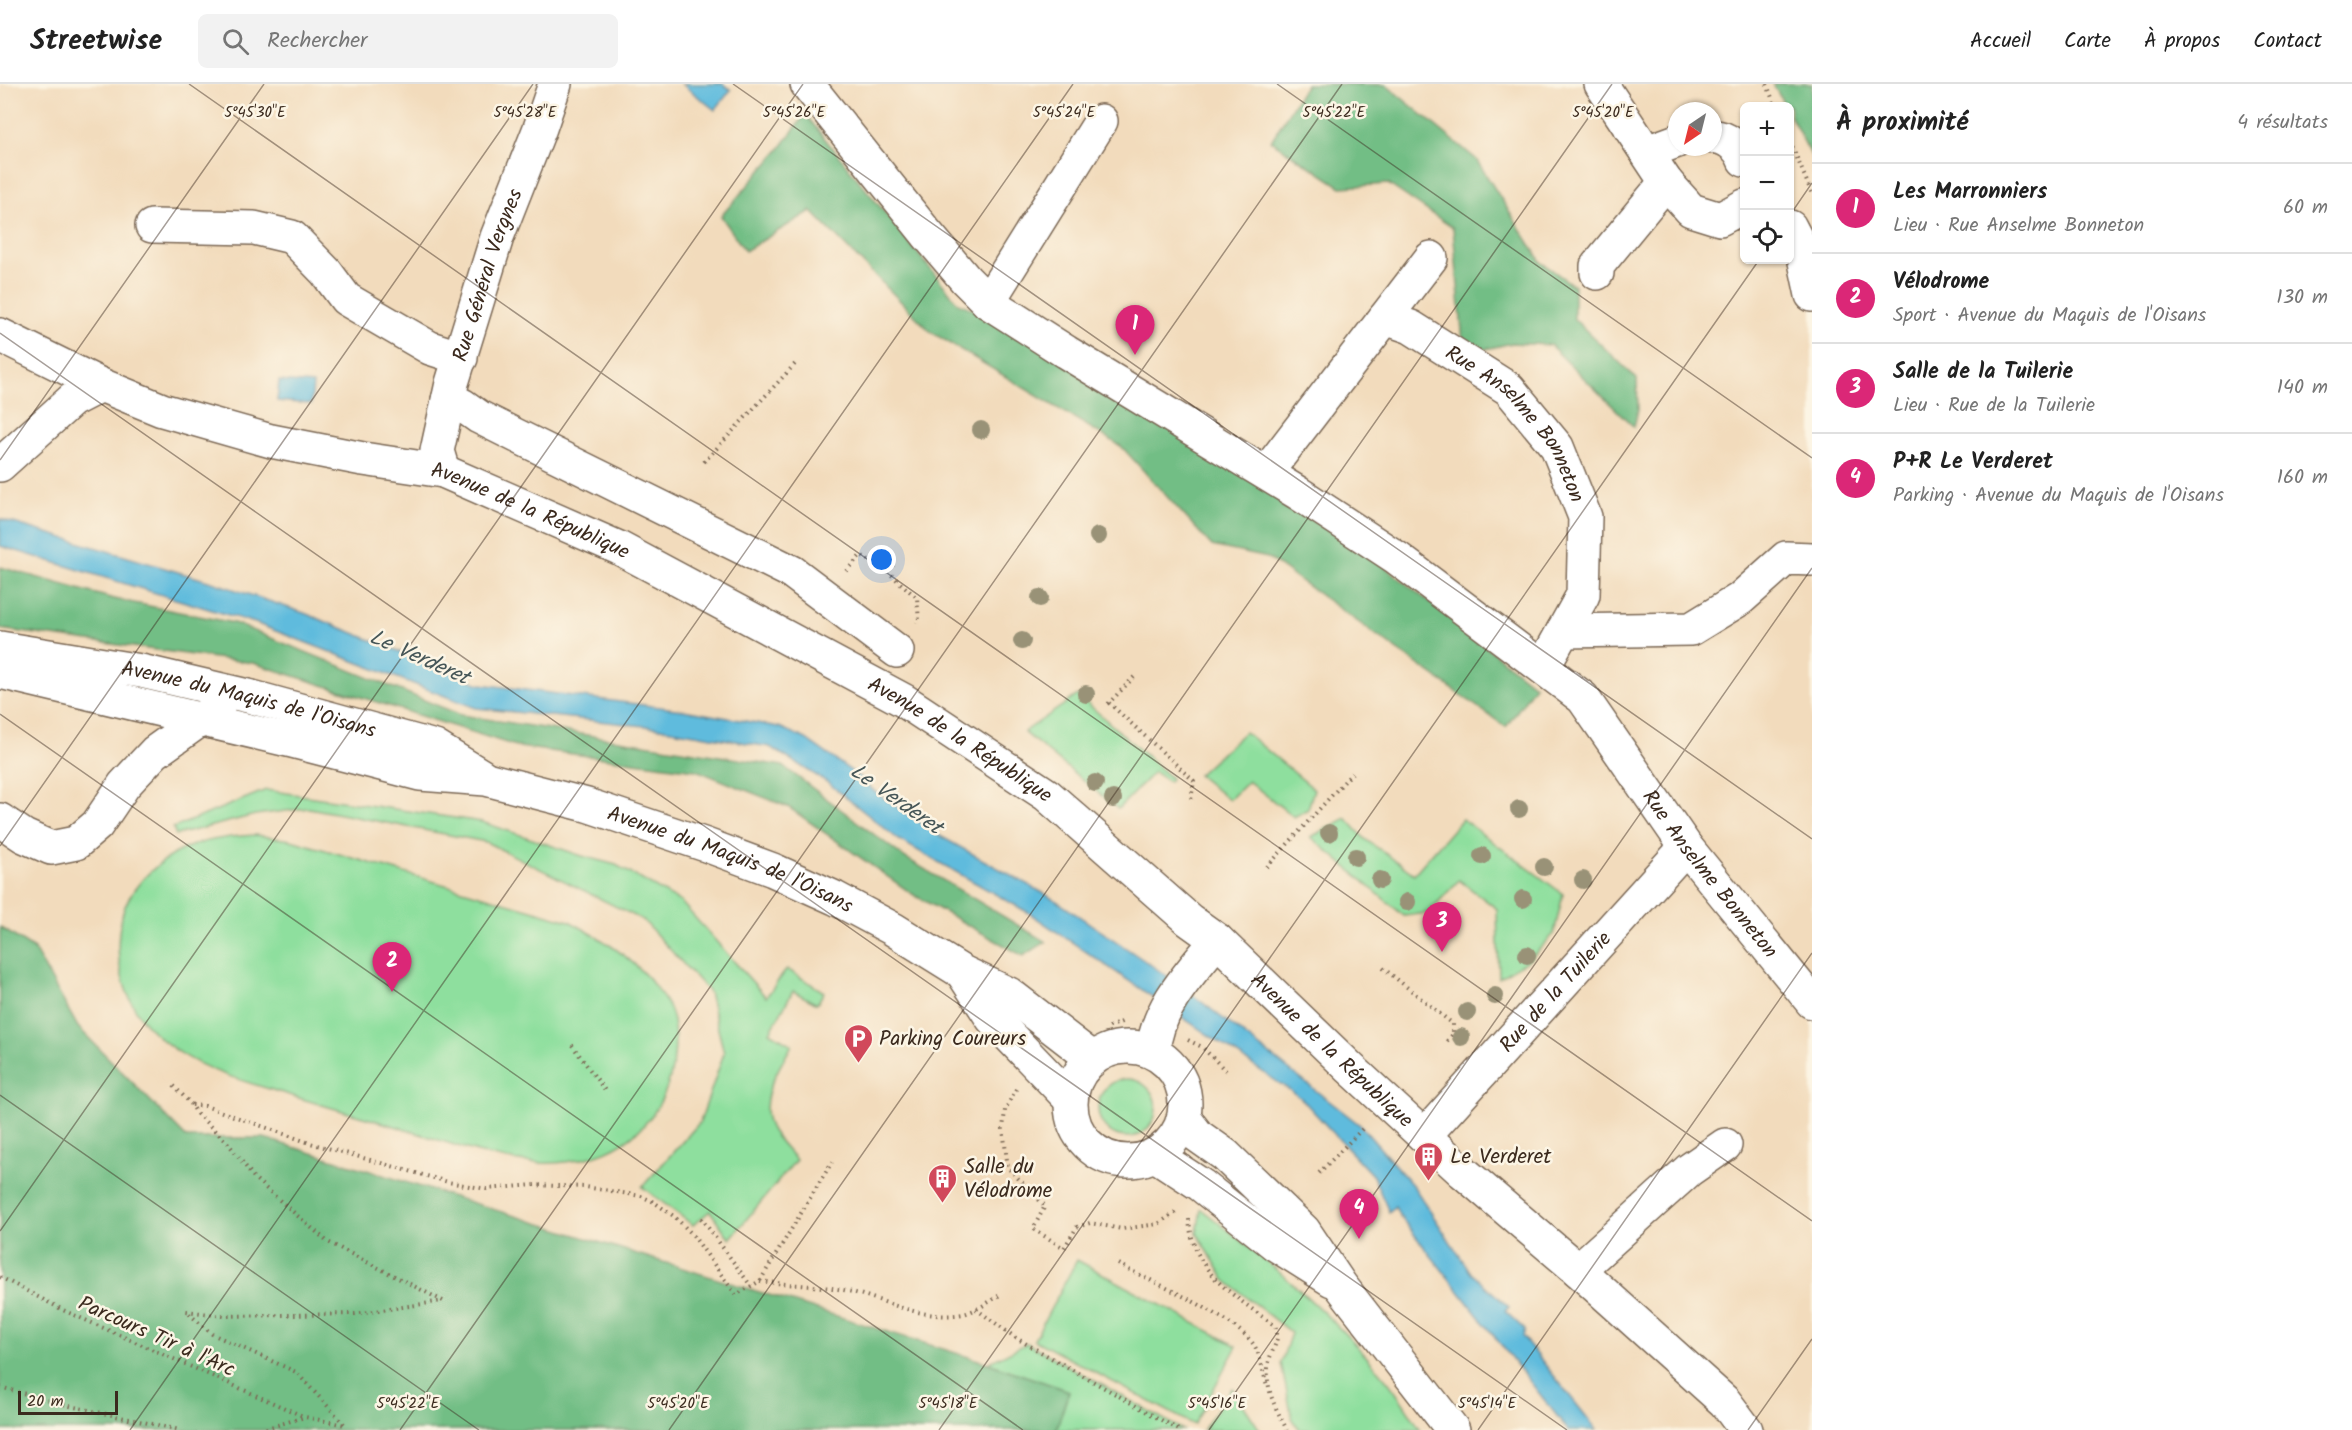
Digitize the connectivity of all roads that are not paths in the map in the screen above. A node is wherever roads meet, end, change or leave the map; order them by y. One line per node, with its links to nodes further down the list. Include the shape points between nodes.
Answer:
1 (555, 84): 18 (street, Rue Général Vergnes, via 497,237)
2 (807, 84): 15 (street, Rue Anselme Bonneton, via 927,234)
3 (1601, 84): 6 (street)
4 (1101, 120): 15 (street)
5 (1722, 138): 7 (street, via 1741,150)
6 (1662, 146): 8 (street)
7 (1743, 156)
8 (1666, 182): 9 (street, via 1690,210 1720,219); 13 (street, via 1597,266)
9 (1740, 208)
10 (152, 226): 18 (street, via 255,228 292,237 346,299 430,348)
11 (1794, 235): 14 (street, via 1803,252)
12 (1431, 258): 16 (street)
13 (1597, 273)
14 (1812, 295)
15 (988, 302): 23 (street, Rue Anselme Bonneton)
16 (1385, 318): 23 (street); 25 (street, Rue Anselme Bonneton, via 1411,327 1509,389 1557,447 1585,517 1583,595)
17 (0, 335): 19 (street, Avenue de la République)
18 (461, 358): 20 (street, Rue Général Vergnes)
19 (101, 385): 21 (street, via 72,400); 22 (street, Avenue de la République, via 162,410 271,441)
20 (448, 400): 22 (street, Rue Général Vergnes, via 437,451); 27 (street, via 792,572)
21 (0, 465)
22 (443, 471): 35 (street, Avenue de la République, via 619,548 903,700 1047,795)
23 (1266, 473): 28 (street, Rue Anselme Bonneton, via 1397,558)
24 (1812, 559): 25 (street, via 1786,558 1740,599 1691,629)
25 (1563, 631): 28 (street, Rue Anselme Bonneton)
26 (0, 648): 30 (street, Avenue du Maquis de l'Oisans, via 141,671)
27 (897, 651)
28 (1543, 667): 34 (street, Rue Anselme Bonneton, via 1583,698)
29 (0, 672): 31 (street, Avenue du Maquis de l'Oisans)
30 (252, 698): 31 (street, via 217,707); 32 (street, Avenue du Maquis de l'Oisans, via 435,747)
31 (199, 719): 32 (street, Avenue du Maquis de l'Oisans, via 420,774); 33 (street, via 155,752 124,784 97,825 76,843 51,848)
32 (486, 779): 36 (street, Avenue du Maquis de l'Oisans, via 587,806 773,870 893,929)
33 (0, 820)
34 (1686, 847): 37 (street, Rue Anselme Bonneton); 42 (street, Rue de la Tuilerie)
35 (1217, 940): 38 (street, via 1189,973 1163,1016 1154,1035); 42 (street, Avenue de la République)
36 (962, 972): 39 (street, Avenue du Maquis de l'Oisans, via 1009,994); 40 (street, Avenue du Maquis de l'Oisans, via 992,1018)
37 (1811, 999)
38 (1153, 1052): 39 (street, via 1132,1046 1110,1048); 41 (street, via 1178,1074 1184,1090)
39 (1092, 1058): 40 (street, via 1077,1077)
40 (1070, 1099): 44 (street, via 1072,1120 1081,1138 1097,1153 1116,1160 1136,1161)
41 (1184, 1118): 44 (street, via 1178,1133); 46 (street, via 1198,1136 1225,1155 1304,1231)
42 (1424, 1136): 45 (street, Avenue de la République)
43 (1725, 1146): 45 (street, via 1689,1170)
44 (1155, 1155): 46 (street, via 1201,1185 1275,1244)
45 (1578, 1270): 48 (street, Avenue de la République, via 1725,1402)
46 (1341, 1286): 47 (street)
47 (1453, 1430)
48 (1746, 1430)

